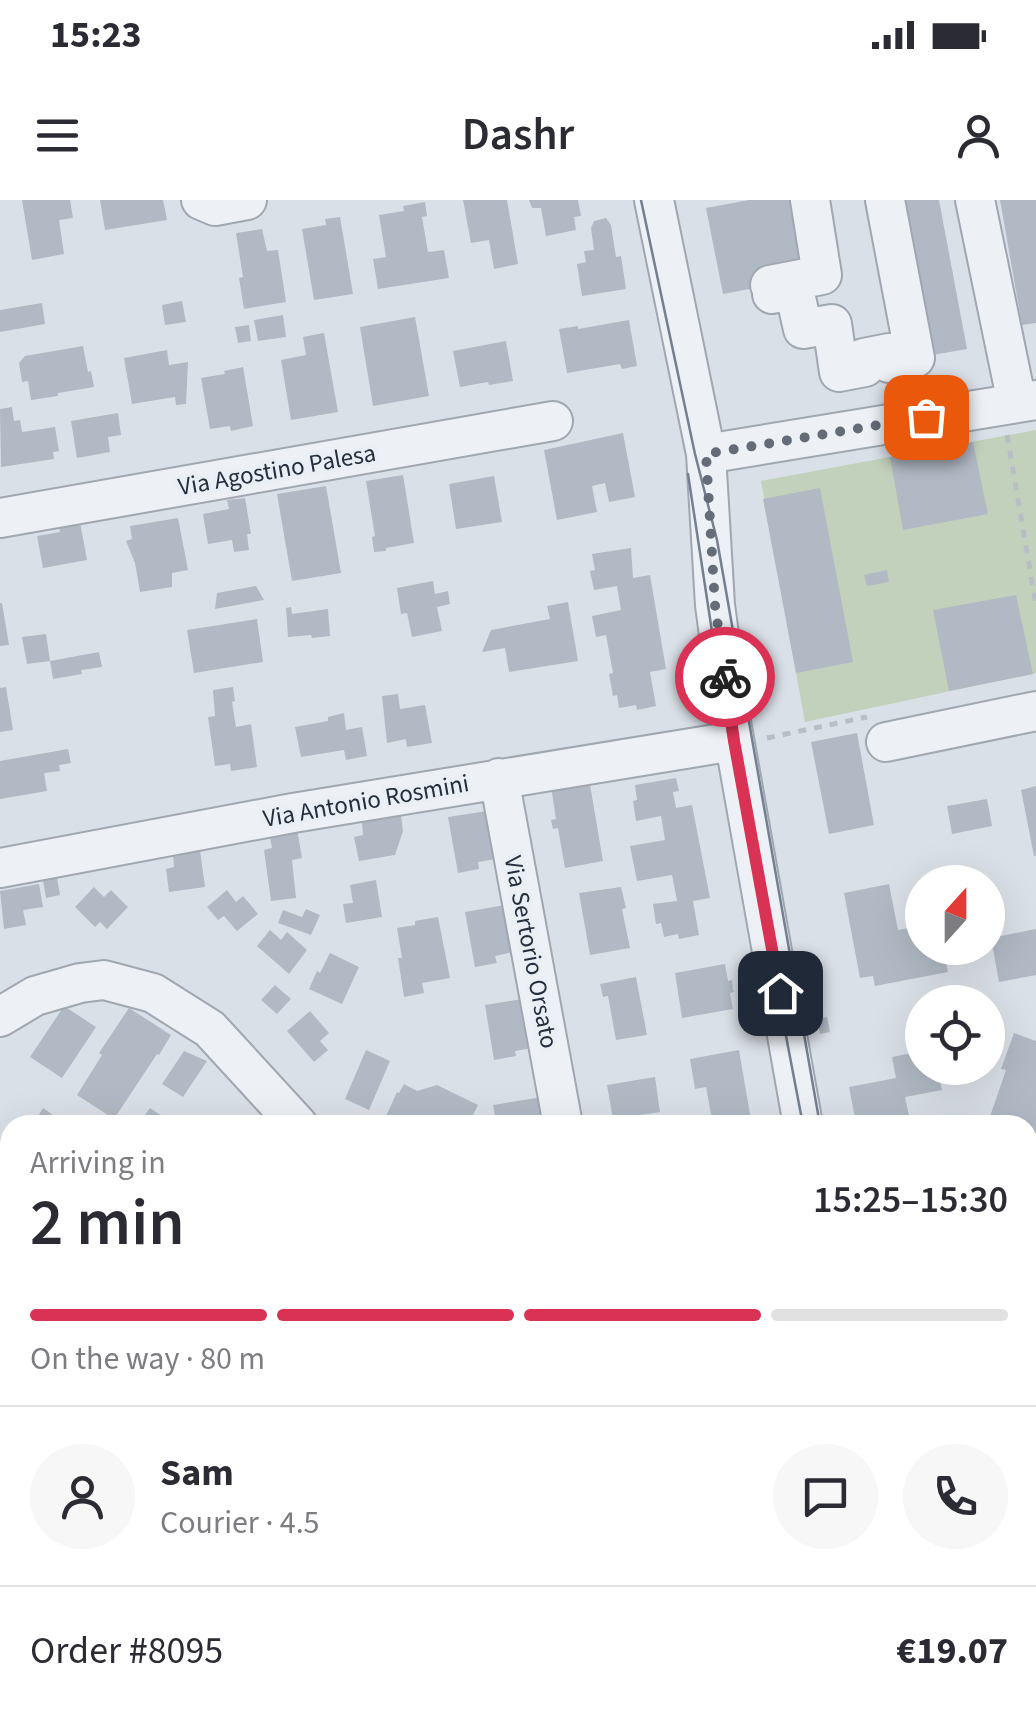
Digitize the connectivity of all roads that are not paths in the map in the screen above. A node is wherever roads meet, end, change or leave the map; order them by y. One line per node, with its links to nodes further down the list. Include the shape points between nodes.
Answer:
1 (654, 200): 7 (street)
2 (810, 200): 3 (street, via 822,275 770,284 772,294 794,289 802,330 832,324 839,372 888,353 890,363 916,358)
3 (885, 200)
4 (975, 200): 5 (street)
5 (1013, 403): 7 (street)
6 (553, 422): 8 (street, Via Agostino Palesa)
7 (706, 454): 10 (street, via 715,605)
8 (0, 518)
9 (1036, 711): 11 (street)
10 (751, 740): 12 (street, Via Antonio Rosmini); 17 (street)
11 (886, 742)
12 (499, 778): 13 (street, Via Antonio Rosmini); 16 (street, Via Sertorio Orsato)
13 (0, 868)
14 (0, 1018): 15 (street, via 35,996 80,983 104,980 153,993 210,1029)
15 (289, 1115)
16 (561, 1115)
17 (802, 1115)

